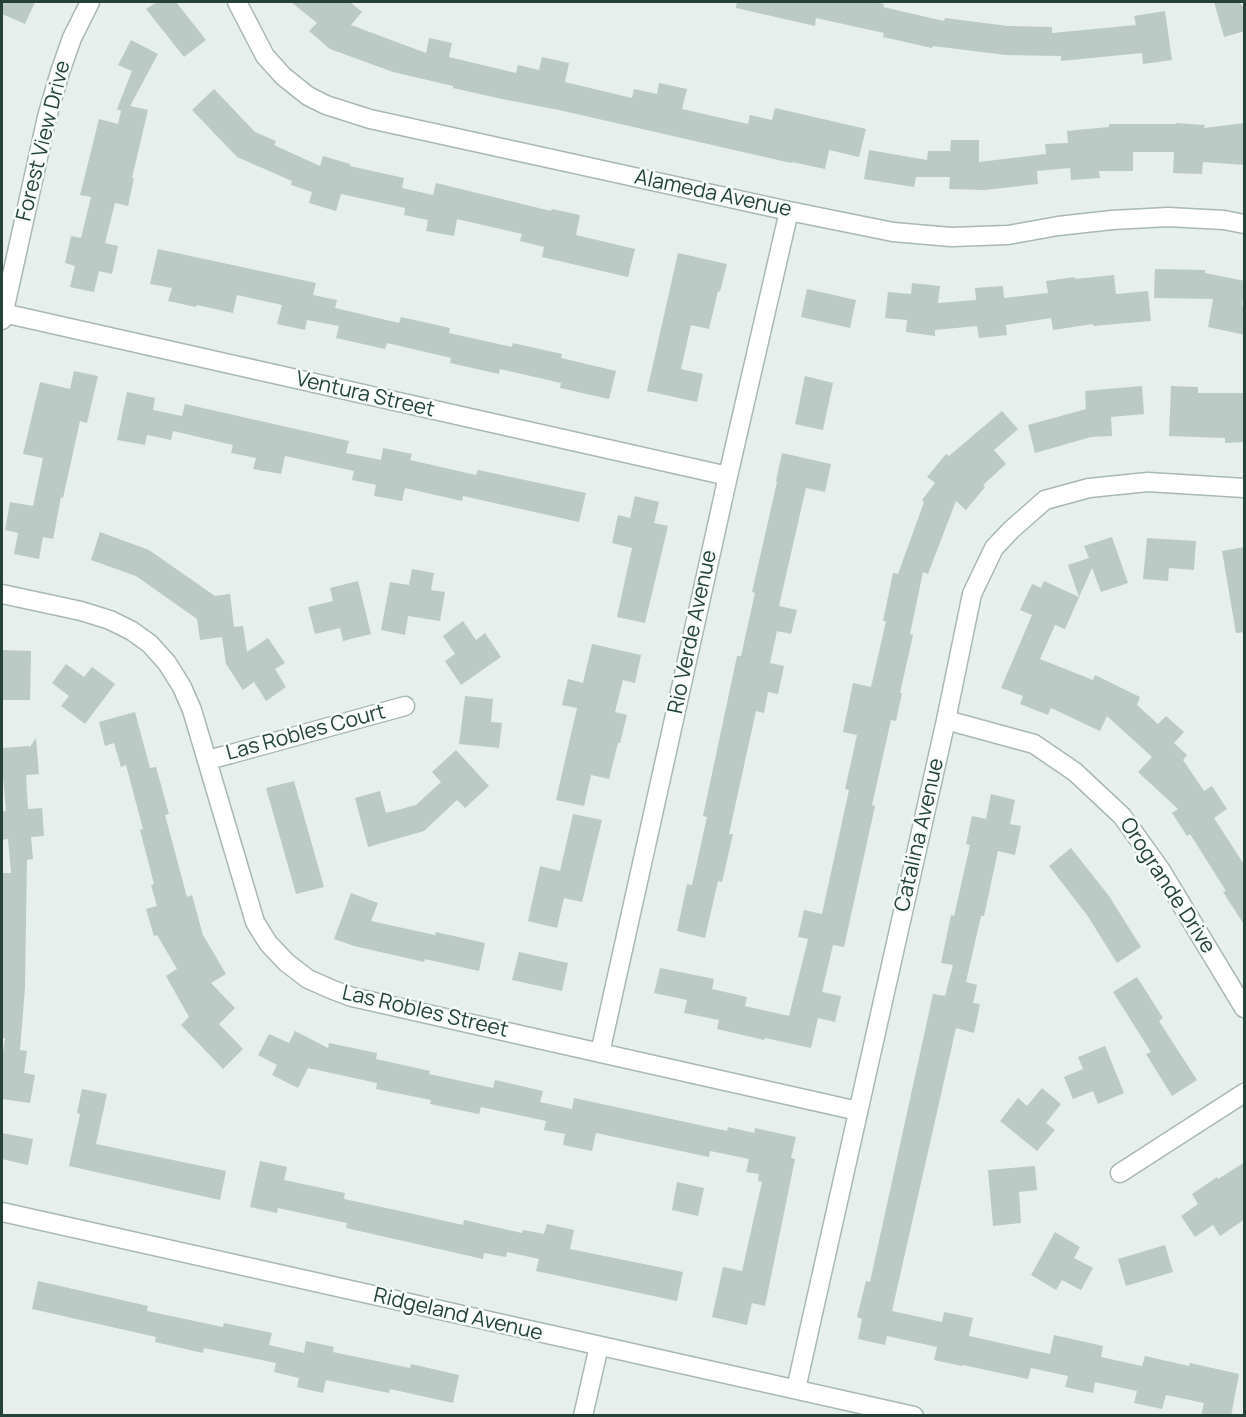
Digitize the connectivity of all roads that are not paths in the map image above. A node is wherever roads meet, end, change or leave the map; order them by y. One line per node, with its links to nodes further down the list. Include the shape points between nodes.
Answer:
1 (90, 2): 5 (street, Forest View Drive, via 72,38 47,117)
2 (237, 2): 3 (street, Alameda Avenue, via 265,56 283,76 326,105 370,119)
3 (789, 211): 4 (street, Alameda Avenue, via 892,232 951,237 1008,235 1058,226 1168,217); 6 (street, Rio Verde Avenue)
4 (1245, 224)
5 (2, 316): 6 (street, Ventura Street)
6 (728, 476): 13 (street, Rio Verde Avenue)
7 (1245, 488): 10 (street, Catalina Avenue, via 1148,482 1089,488 1046,500 994,548 972,594)
8 (2, 594): 11 (street, Las Robles Street, via 110,620 150,644 182,687)
9 (405, 706): 11 (street, Las Robles Court)
10 (946, 720): 12 (street, Orogrande Drive, via 1034,744 1075,772 1122,816 1160,869); 15 (street, Catalina Avenue)
11 (207, 760): 13 (street, Las Robles Street, via 255,922 268,943 308,979 352,997)
12 (1245, 1008)
13 (600, 1053): 15 (street, Las Robles Street)
14 (1245, 1093): 16 (street)
15 (858, 1111): 19 (street, Catalina Avenue)
16 (1120, 1173)
17 (2, 1212): 18 (street, Ridgeland Avenue)
18 (599, 1347): 19 (street, Ridgeland Avenue); 20 (street)
19 (796, 1389): 21 (street, Ridgeland Avenue)
20 (583, 1416)
21 (914, 1416)

